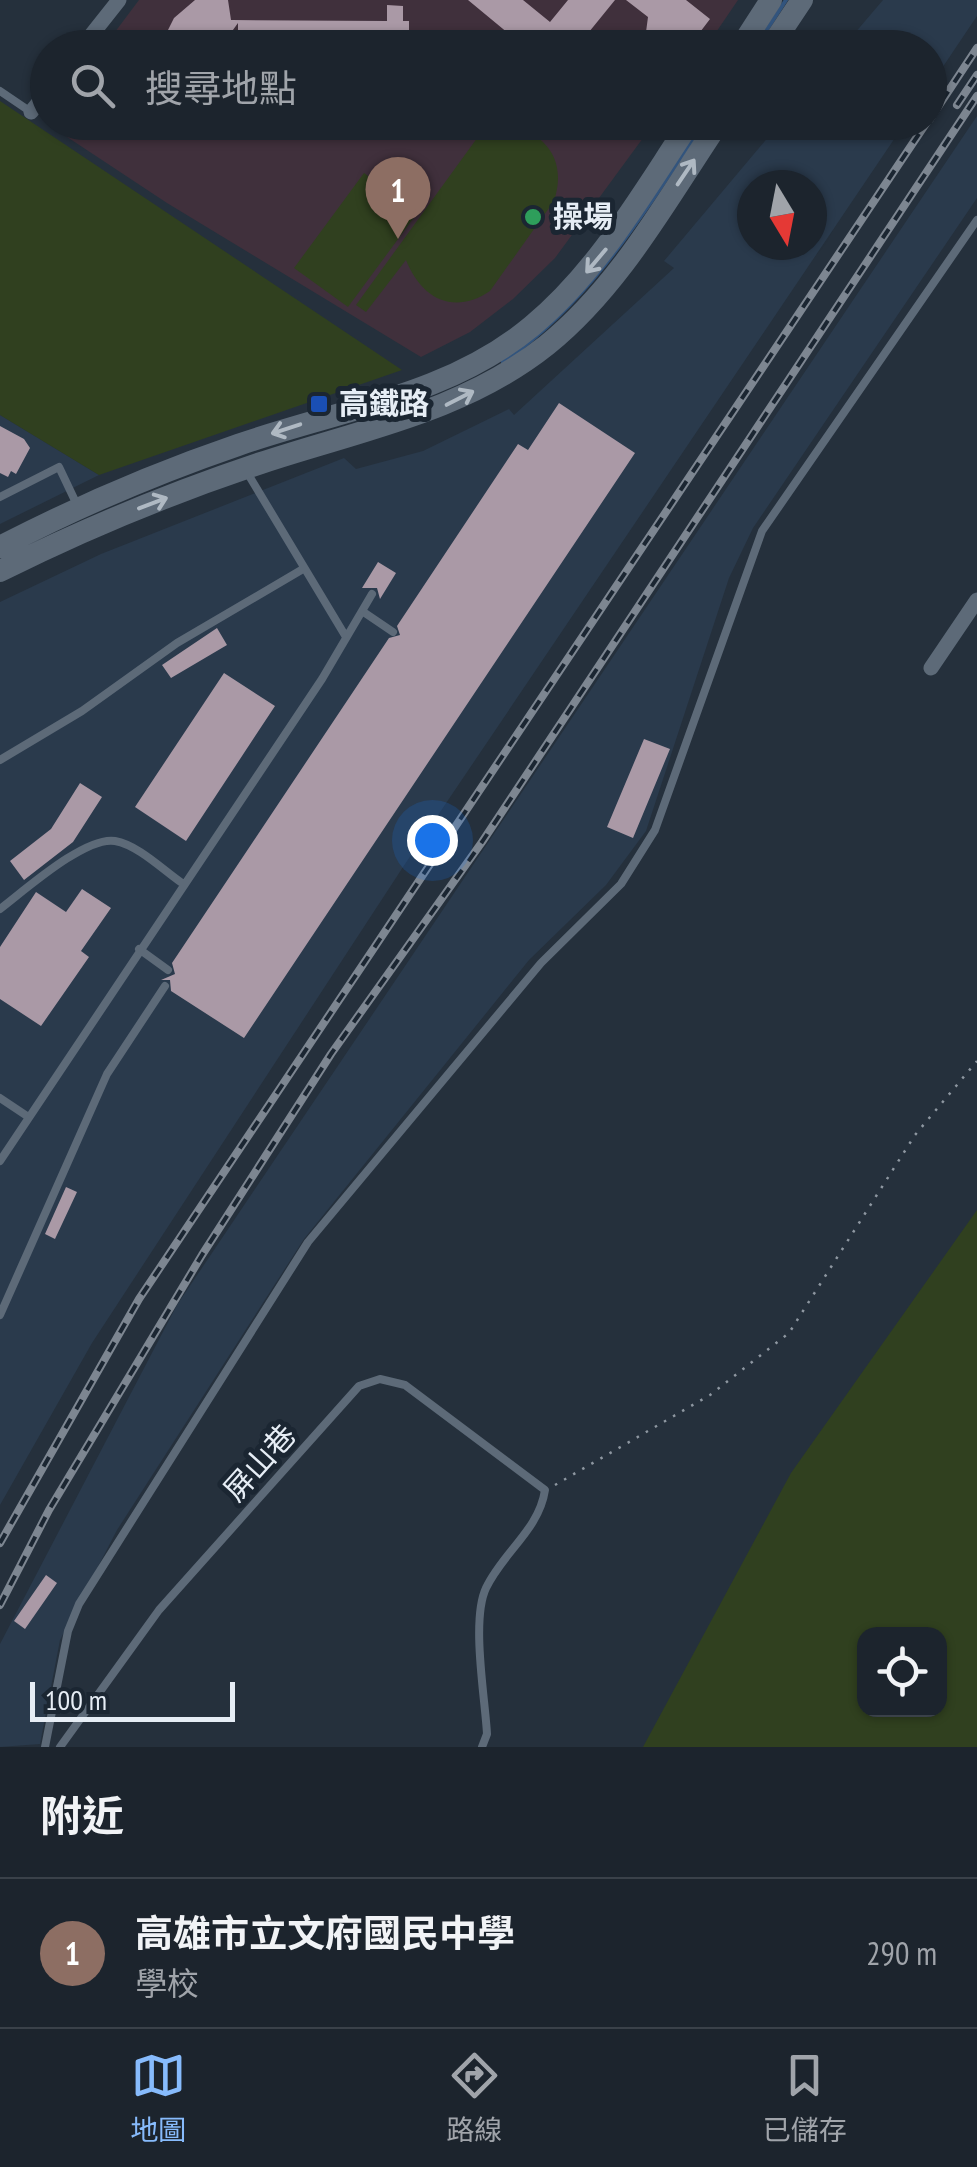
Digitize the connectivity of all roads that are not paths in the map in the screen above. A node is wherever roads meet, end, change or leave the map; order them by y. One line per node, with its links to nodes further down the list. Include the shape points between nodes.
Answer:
1 (118, 0): 4 (street)
2 (772, 0): 5 (street)
3 (802, 0): 6 (street)
4 (96, 30)
5 (752, 30)
6 (782, 30)
7 (0, 90): 8 (lane)
8 (30, 111)
9 (678, 140): 16 (street, one-way to 16, via 578,283 487,358 434,385 234,446)
10 (706, 140): 12 (street, one-way to 10, via 442,408 548,344 596,298)
11 (977, 220): 36 (lane, via 762,531 655,830 638,861 541,962 308,1242 79,1604)
12 (245, 468): 16 (street, one-way to 12); 18 (lane)
13 (0, 486): 14 (lane)
14 (11, 492): 15 (lane); 16 (lane, via 59,468)
15 (0, 497)
16 (83, 518): 17 (street); 19 (street)
17 (0, 547)
18 (303, 569): 24 (lane); 26 (lane)
19 (0, 570)
20 (372, 594): 22 (lane)
21 (977, 600): 25 (street)
22 (362, 611): 23 (lane); 24 (lane)
23 (393, 632)
24 (346, 637): 27 (lane)
25 (931, 668)
26 (0, 760)
27 (182, 884): 28 (lane, via 127,846 101,841); 29 (lane)
28 (0, 910)
29 (139, 949): 30 (lane); 33 (lane)
30 (168, 970)
31 (165, 986): 35 (lane, via 106,1074)
32 (0, 1098): 33 (lane)
33 (27, 1116): 34 (lane)
34 (0, 1161)
35 (0, 1315)
36 (46, 1747)
37 (60, 1747): 38 (lane, 屏山巷, via 159,1610 359,1386 380,1379 405,1385 545,1490 533,1526 484,1591)
38 (482, 1747)

